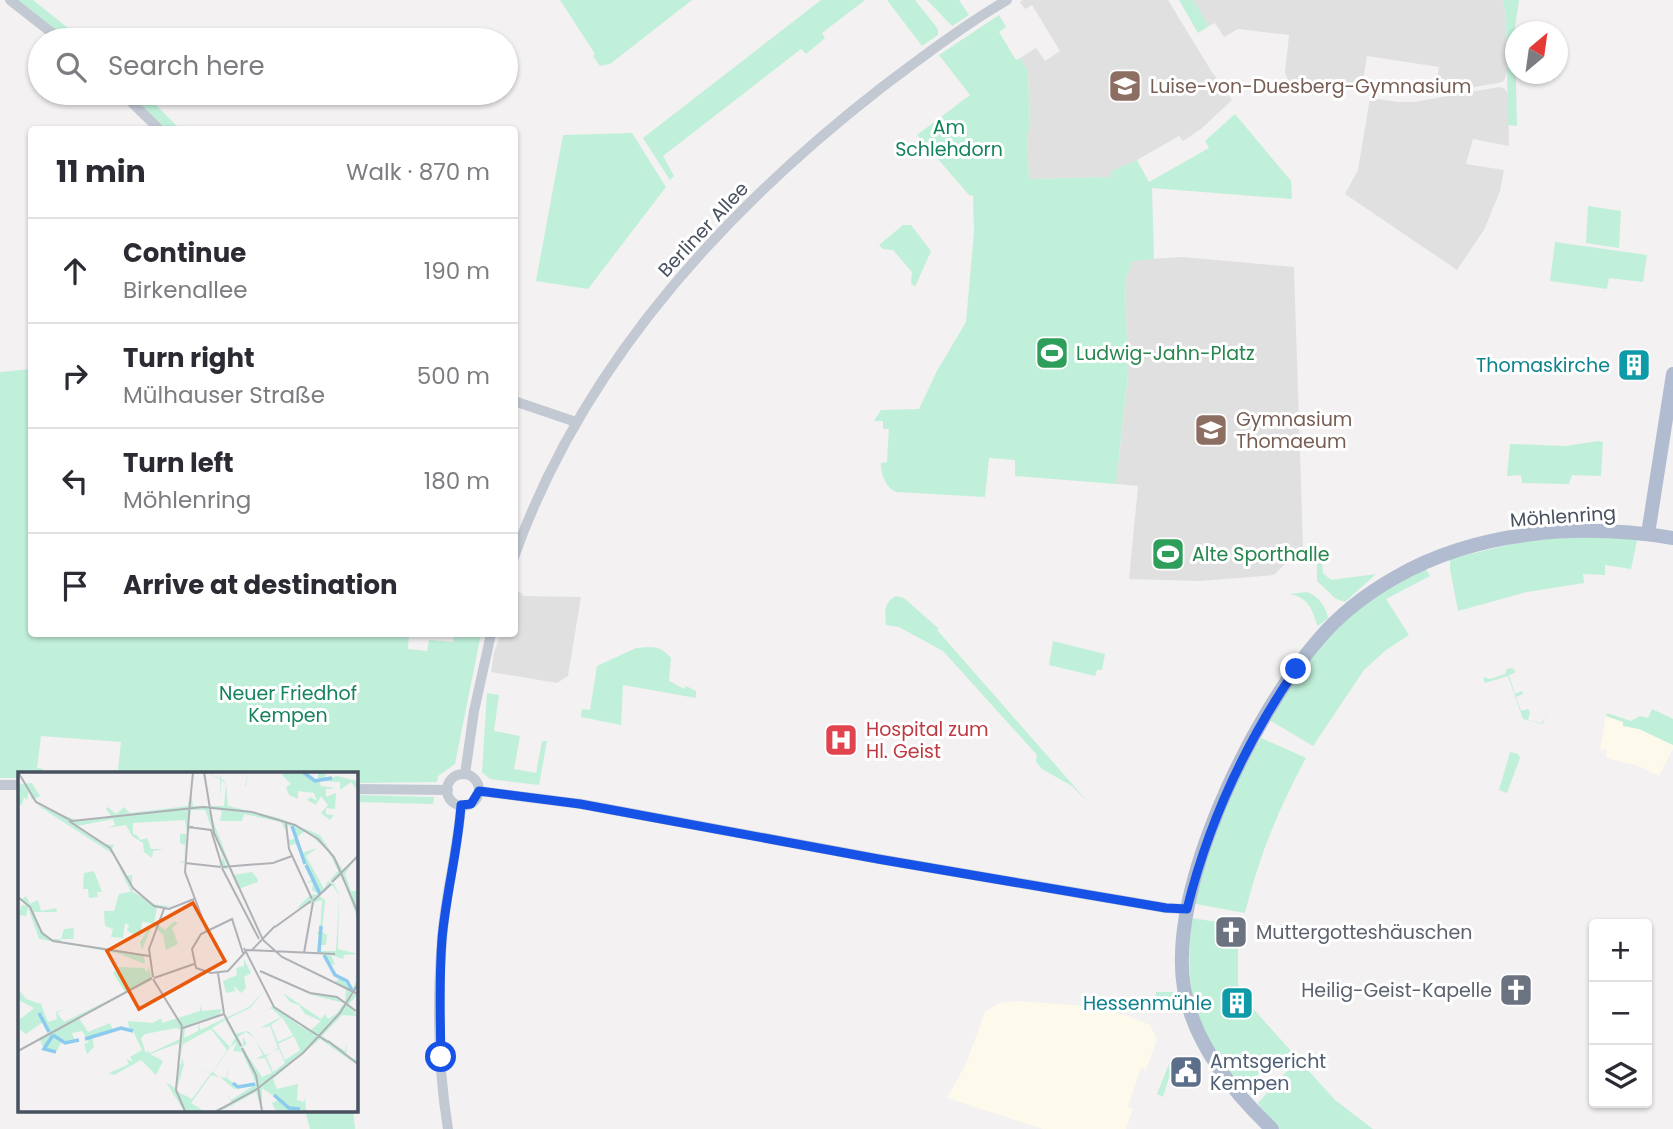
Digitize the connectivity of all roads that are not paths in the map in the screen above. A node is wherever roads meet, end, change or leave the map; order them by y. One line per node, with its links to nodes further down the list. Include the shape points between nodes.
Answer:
1 (10, 0): 3 (street)
2 (1007, 0): 8 (street, Berliner Allee, via 832,126 757,196 646,318)
3 (46, 28)
4 (134, 105): 5 (street)
5 (156, 126)
6 (1673, 374): 9 (main road)
7 (518, 402): 8 (street)
8 (576, 422): 11 (street, Berliner Allee)
9 (1648, 534): 10 (main road, Möhlenring); 20 (main road, Möhlenring, via 1575,531 1488,543 1420,565 1359,601 1317,640 1273,705 1235,775 1209,837)
10 (1673, 538)
11 (518, 547)
12 (490, 637): 13 (street)
13 (466, 774): 17 (street, via 453,778); 18 (street, via 477,782)
14 (0, 785): 15 (street)
15 (18, 785)
16 (357, 789): 17 (street)
17 (448, 790): 19 (street, via 452,800)
18 (479, 791): 19 (street, via 471,804); 20 (street, via 545,798)
19 (461, 805): 21 (street, via 442,938 440,1031)
20 (1187, 909): 22 (main road, Möhlenring, via 1183,973 1195,1023 1223,1075)
21 (448, 1129)
22 (1272, 1129)

